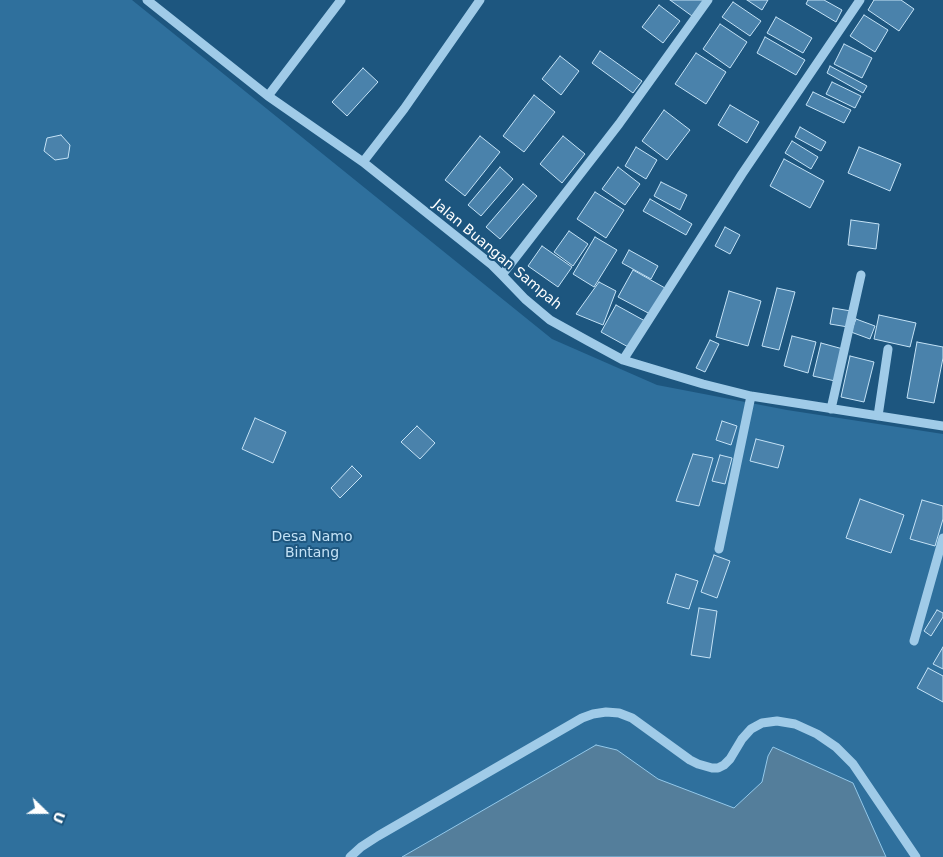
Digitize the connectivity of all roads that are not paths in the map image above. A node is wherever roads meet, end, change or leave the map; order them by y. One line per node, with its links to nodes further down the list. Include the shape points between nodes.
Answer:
1 (147, 0): 6 (street, Jalan Buangan Sampah)
2 (341, 0): 6 (street)
3 (480, 0): 7 (street)
4 (708, 0): 8 (street, via 619,124)
5 (860, 0): 11 (street, via 742,174)
6 (268, 96): 7 (street, Jalan Buangan Sampah)
7 (363, 162): 8 (street, Jalan Buangan Sampah)
8 (502, 275): 11 (street, Jalan Buangan Sampah, via 550,320)
9 (861, 275): 13 (street)
10 (888, 349): 14 (street)
11 (623, 360): 12 (street, Jalan Buangan Sampah)
12 (751, 396): 13 (street, Jalan Buangan Sampah); 17 (street)
13 (831, 409): 14 (street, Jalan Buangan Sampah)
14 (878, 416): 15 (street, Jalan Buangan Sampah)
15 (943, 426)
16 (943, 538): 18 (street)
17 (719, 549)
18 (914, 641)
19 (350, 857): 20 (street, via 378,836 582,718 606,712 632,718 690,760 712,768 718,768 730,759 750,729 776,722 795,724 836,747 853,764)
20 (916, 857)

